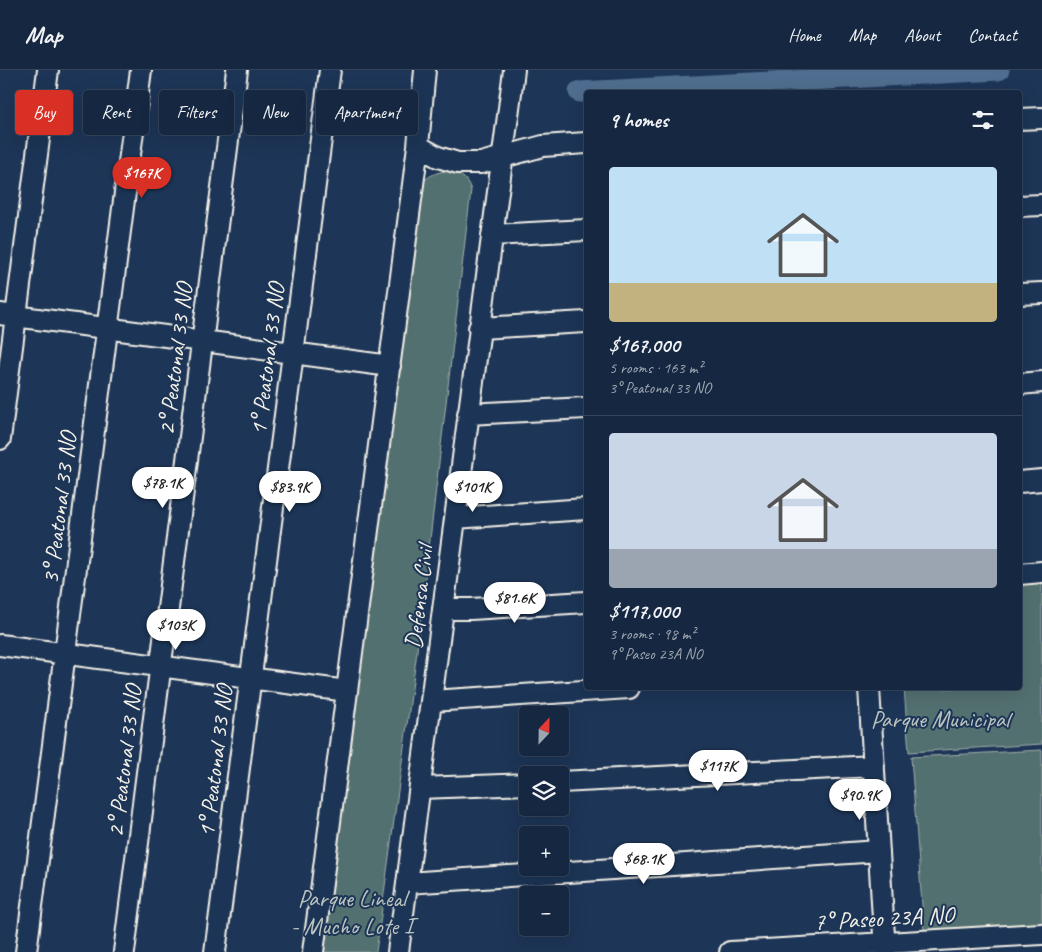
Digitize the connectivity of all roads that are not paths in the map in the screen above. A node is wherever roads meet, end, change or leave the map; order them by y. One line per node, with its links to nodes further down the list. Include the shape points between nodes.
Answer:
1 (48, 70): 18 (street)
2 (141, 70): 20 (street, 3° Peatonal 33 NO)
3 (237, 70): 22 (street, 2° Peatonal 33 NO)
4 (330, 70): 23 (street, 1° Peatonal 33 NO)
5 (425, 70): 10 (street)
6 (514, 70): 11 (street, Defensa Civil)
7 (1042, 118): 8 (street)
8 (1022, 119)
9 (584, 143): 11 (street, via 543,146)
10 (418, 146): 11 (street, via 458,163 481,163); 24 (street)
11 (503, 158): 15 (street, Defensa Civil)
12 (1042, 205): 13 (street)
13 (1022, 206)
14 (584, 230): 15 (street)
15 (492, 235): 21 (street, Defensa Civil)
16 (1042, 292): 17 (street)
17 (1022, 294)
18 (8, 315): 20 (street); 29 (street)
19 (584, 322): 21 (street)
20 (107, 328): 22 (street); 39 (street, 3° Peatonal 33 NO)
21 (479, 328): 28 (street, Defensa Civil)
22 (202, 341): 23 (street); 40 (street, 2° Peatonal 33 NO)
23 (293, 354): 24 (street); 41 (street, 1° Peatonal 33 NO)
24 (390, 366): 44 (street)
25 (1042, 382): 26 (street)
26 (1022, 384)
27 (584, 408): 28 (street)
28 (468, 414): 33 (street, Defensa Civil)
29 (0, 439)
30 (1042, 480): 31 (street)
31 (1022, 482)
32 (584, 509): 33 (street)
33 (454, 518): 37 (street, Defensa Civil)
34 (1042, 572): 35 (street)
35 (1022, 574)
36 (584, 602): 37 (street)
37 (443, 609): 45 (street, Defensa Civil)
38 (0, 645): 39 (street)
39 (65, 654): 40 (street); 54 (street, 3° Peatonal 33 NO)
40 (161, 666): 41 (street); 55 (street, 2° Peatonal 33 NO)
41 (251, 679): 44 (street); 56 (street, 1° Peatonal 33 NO)
42 (596, 690): 45 (street)
43 (870, 690): 46 (street)
44 (347, 691): 57 (street)
45 (431, 700): 49 (street, Defensa Civil)
46 (874, 766): 47 (street); 50 (street)
47 (569, 782)
48 (519, 784): 49 (street)
49 (420, 788): 51 (street, Defensa Civil)
50 (879, 851): 51 (street); 53 (street)
51 (407, 883): 58 (street, Defensa Civil)
52 (1042, 934): 53 (street, 7° Paseo 23A NO)
53 (885, 948): 59 (street, 7° Paseo 23A NO)
54 (26, 952)
55 (124, 952)
56 (215, 952)
57 (313, 952)
58 (398, 952)
59 (730, 952)

